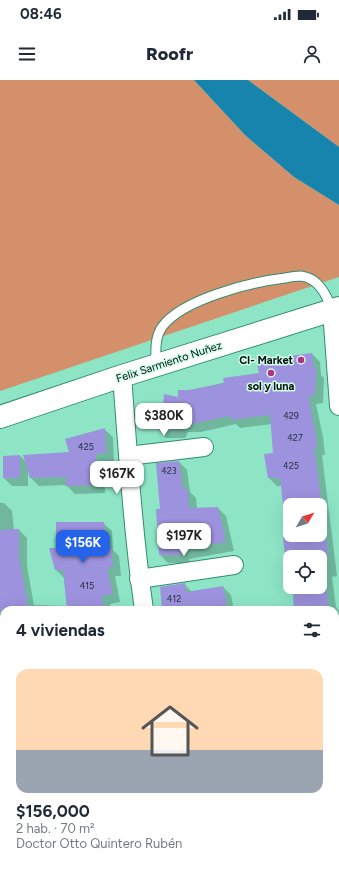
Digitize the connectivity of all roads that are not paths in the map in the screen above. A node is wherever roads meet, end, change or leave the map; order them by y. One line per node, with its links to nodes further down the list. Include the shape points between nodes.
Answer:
1 (336, 309): 2 (street, Felix Sarmiento Nuñez); 2 (lane, via 322,288 301,276 268,280 220,293 176,314 163,326 156,346); 4 (street)
2 (156, 366): 3 (street, Felix Sarmiento Nuñez)
3 (122, 376): 5 (street, Felix Sarmiento Nuñez); 7 (street)
4 (339, 406)
5 (0, 417)
6 (204, 447): 7 (street)
7 (128, 456): 9 (street)
8 (234, 565): 9 (street)
9 (139, 579): 10 (street)
10 (143, 606)

